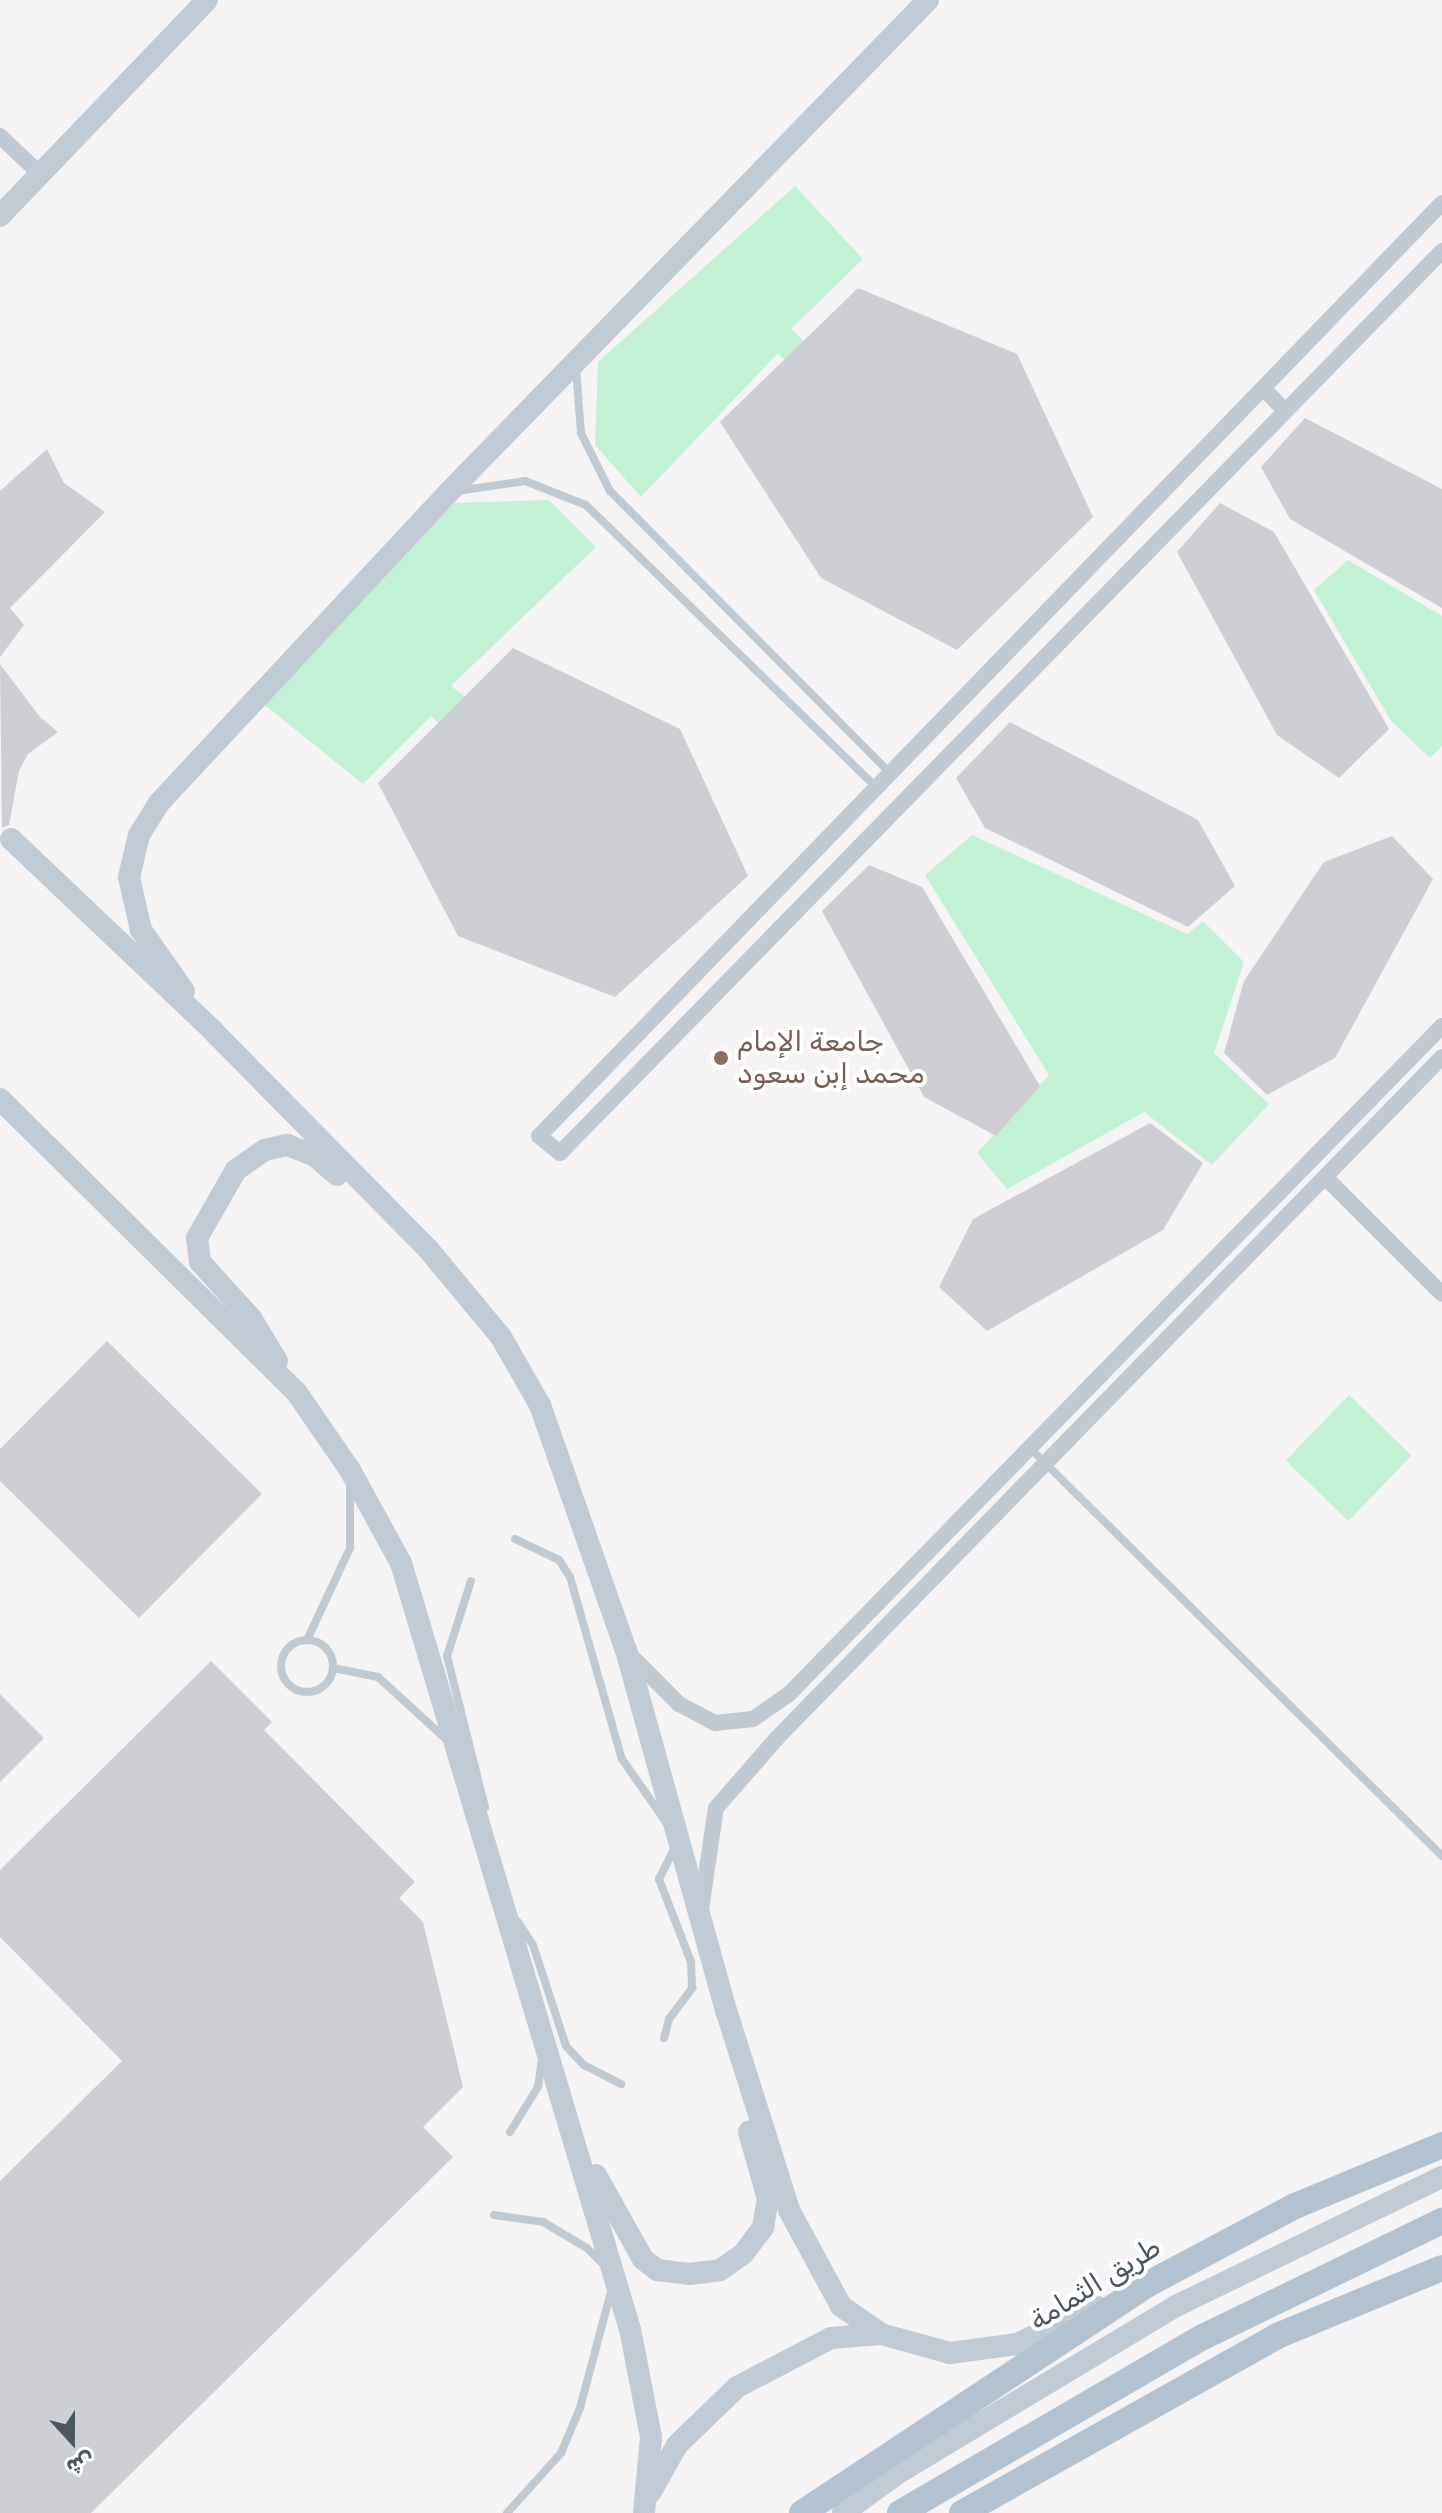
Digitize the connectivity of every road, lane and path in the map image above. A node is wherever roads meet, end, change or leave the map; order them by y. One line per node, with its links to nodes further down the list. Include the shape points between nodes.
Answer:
1 (207, 0): 4 (street)
2 (928, 0): 8 (street)
3 (0, 136): 4 (street)
4 (40, 174): 6 (street)
5 (1442, 203): 9 (street)
6 (0, 216)
7 (1442, 251): 10 (street)
8 (575, 362): 11 (street); 12 (lane, via 581,433 610,491)
9 (1263, 388): 10 (street); 12 (street)
10 (1285, 411): 13 (street, via 560,1153 539,1136)
11 (449, 492): 13 (lane, via 525,481 586,505); 16 (street, via 158,804 139,835 129,877 141,930)
12 (890, 773): 13 (street)
13 (877, 787)
14 (11, 839): 16 (street)
15 (1442, 1026): 23 (street)
16 (213, 1031): 20 (street)
17 (1442, 1057): 19 (street)
18 (0, 1099): 22 (street)
19 (1325, 1177): 21 (street); 24 (street)
20 (428, 1249): 22 (street, via 315,1156 287,1145 265,1150 236,1170 197,1238 200,1262 251,1318); 29 (street, via 501,1337 540,1405)
21 (1442, 1294)
22 (297, 1393): 25 (street)
23 (1030, 1448): 24 (lane); 29 (street, via 789,1694 753,1719 715,1723 679,1704)
24 (1045, 1463): 33 (lane); 35 (street, via 777,1738 716,1808)
25 (350, 1470): 28 (lane, via 350,1548); 31 (street, via 401,1563)
26 (515, 1539): 32 (lane, via 559,1560 570,1577 622,1759)
27 (471, 1581): 34 (lane, via 447,1656 479,1775)
28 (307, 1640): 30 (lane, via 326,1648); 30 (lane, via 284,1655 286,1681 311,1692 329,1681)
29 (626, 1650): 32 (street)
30 (333, 1668): 31 (lane, via 378,1677)
31 (452, 1744): 34 (street)
32 (679, 1840): 35 (street); 37 (lane, via 659,1879 691,1962 692,1988 669,2019)
33 (1442, 1856)
34 (498, 1892): 38 (street); 39 (lane, via 533,1945 566,2046 584,2065)
35 (701, 1909): 36 (street)
36 (727, 2013): 41 (street, via 743,2110 768,2199 763,2227 743,2254 720,2270 657,2270 628,2240); 49 (street, via 789,2210 841,2306)
37 (664, 2038)
38 (545, 2042): 40 (lane, via 538,2087); 41 (street)
39 (621, 2084)
40 (510, 2132)
41 (576, 2144): 47 (street)
42 (1442, 2145): 48 (main road, طريق الثمامة, via 1295,2206)
43 (1442, 2177): 53 (street, via 1176,2306 898,2473)
44 (494, 2215): 47 (lane, via 543,2222 587,2248)
45 (1442, 2221): 54 (main road, via 1203,2337)
46 (1442, 2268): 55 (main road, via 1277,2336)
47 (616, 2277): 50 (street, via 651,2437); 51 (lane, via 580,2408 561,2453)
48 (1150, 2283): 49 (street, via 1017,2344 984,2352 950,2353); 52 (main road, طريق الثمامة)
49 (881, 2334): 50 (street, via 831,2338 737,2387 677,2445)
50 (645, 2506)
51 (507, 2513)
52 (802, 2513)
53 (843, 2513)
54 (900, 2513)
55 (962, 2513)

